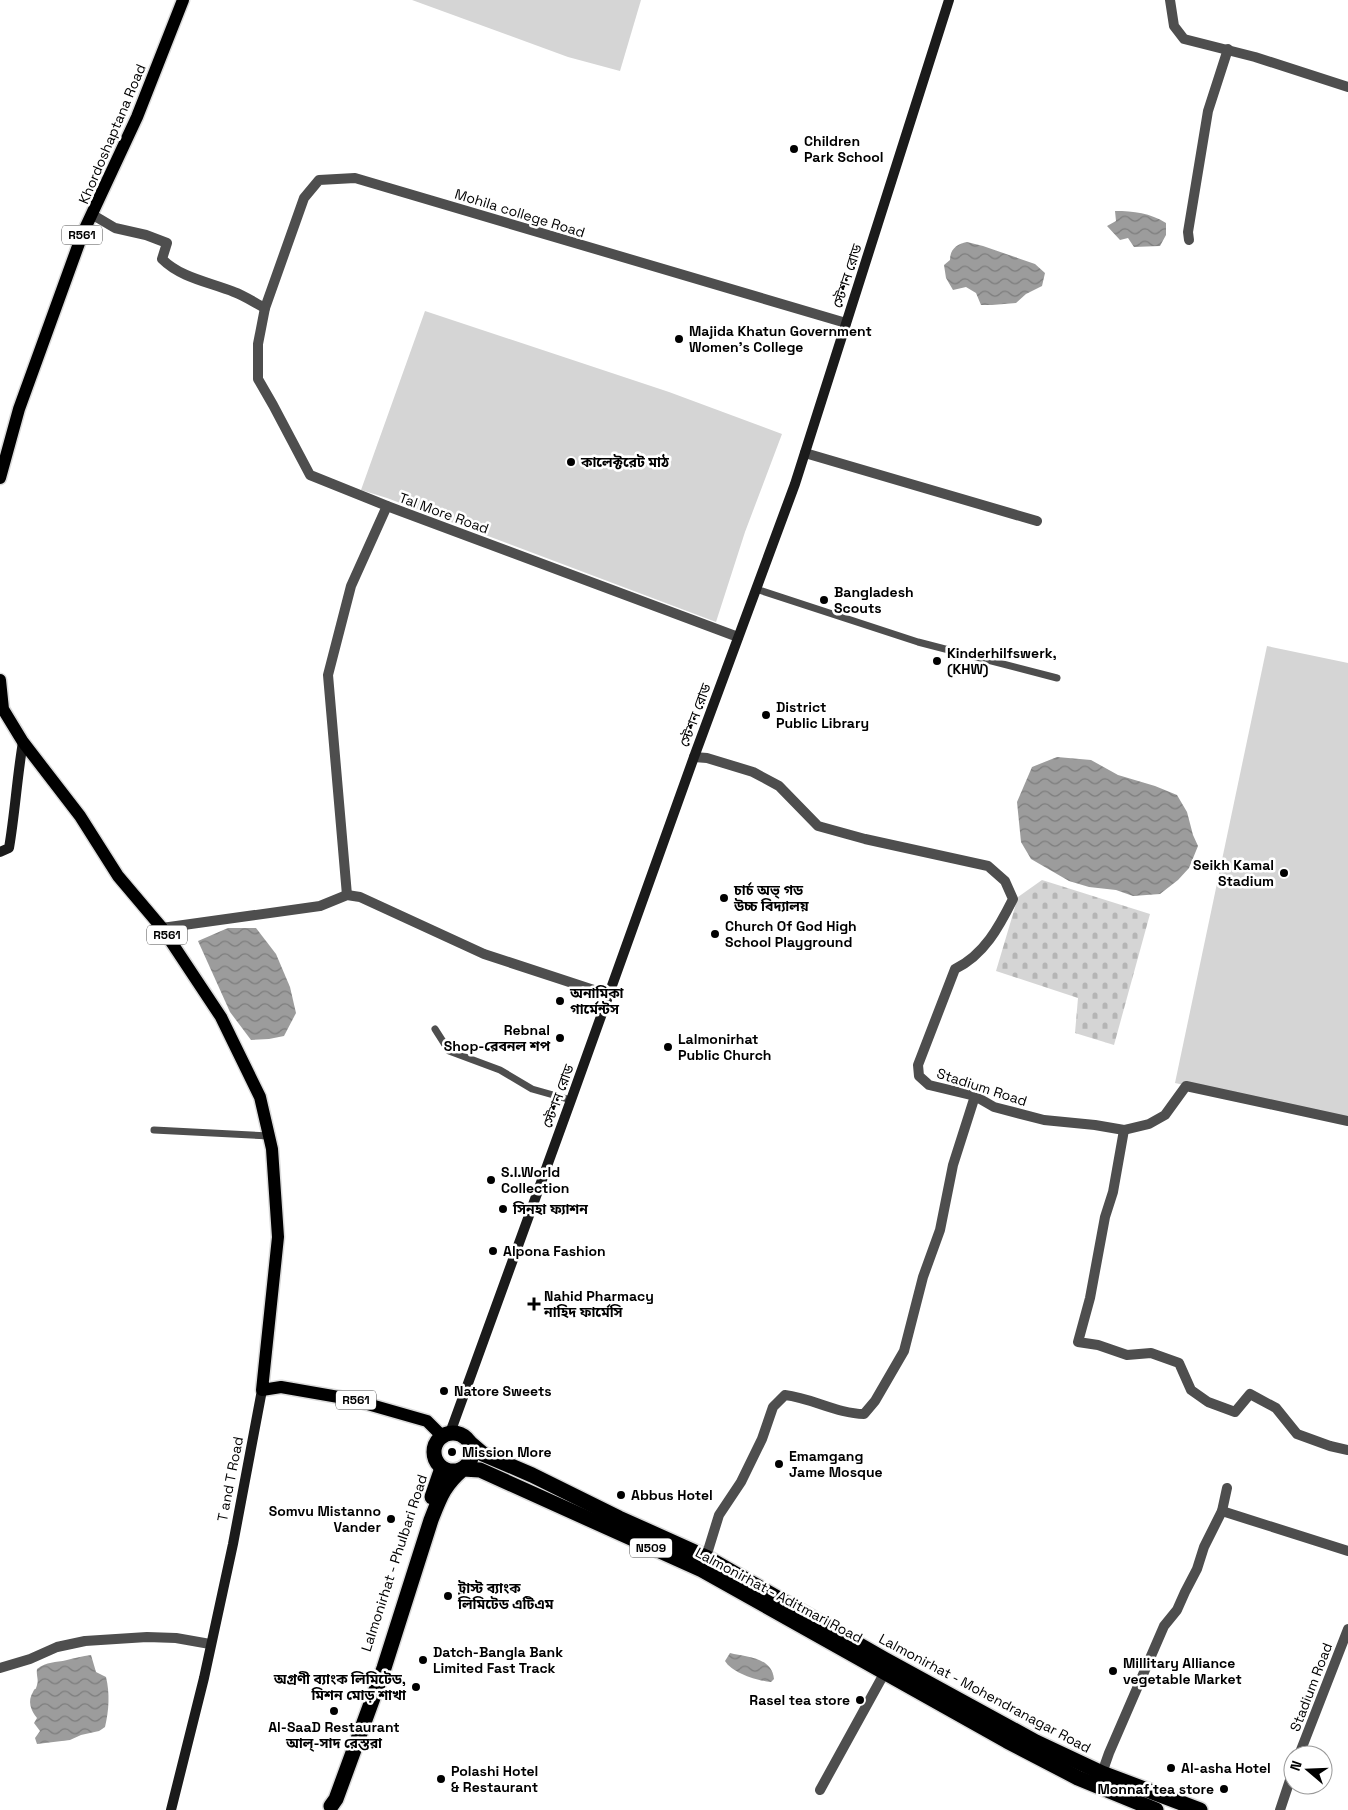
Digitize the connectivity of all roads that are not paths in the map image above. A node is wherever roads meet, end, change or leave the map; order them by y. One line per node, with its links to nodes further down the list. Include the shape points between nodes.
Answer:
1 (183, 0): 6 (main road, Khordoshaptana Road / R561, via 137,117)
2 (949, 0): 9 (main road, স্টেশন রোড)
3 (1170, 0): 4 (street, via 1174,26 1184,40)
4 (1228, 49): 5 (street); 7 (street, via 1208,111)
5 (1348, 87)
6 (93, 215): 8 (street, via 114,228 168,242 162,259 172,268 235,292); 11 (main road, Khordoshaptana Road / R561, via 82,235 19,409)
7 (1189, 240)
8 (266, 308): 9 (street, Mohila college Road, via 304,198 319,180 355,178); 12 (street, Tal More Road, via 258,344 258,379 310,475)
9 (846, 323): 10 (main road, স্টেশন রোড)
10 (805, 454): 13 (street); 14 (main road, স্টেশন রোড)
11 (0, 478)
12 (386, 506): 15 (street, Tal More Road); 21 (street, via 351,586 328,675)
13 (1037, 521)
14 (756, 589): 15 (main road, স্টেশন রোড); 16 (lane, via 918,642)
15 (738, 637): 19 (main road, স্টেশন রোড)
16 (1057, 678)
17 (0, 680): 18 (main road, R561, via 3,709)
18 (23, 742): 20 (main road, via 9,848); 22 (main road, R561, via 80,816 118,876)
19 (694, 757): 23 (main road, স্টেশন রোড); 25 (street, Stadium Road, via 753,772 779,786 818,826 865,840 988,866 1005,881 1013,898 1003,920 968,963 955,969 918,1065 919,1076 929,1085)
20 (0, 852)
21 (347, 895): 22 (street, via 320,906); 23 (street, via 360,897 484,954)
22 (162, 928): 30 (main road, R561, via 221,1017 260,1097)
23 (609, 996): 26 (main road, স্টেশন রোড)
24 (435, 1029): 26 (lane, via 448,1051 500,1070 532,1089)
25 (975, 1096): 29 (street, Stadium Road, via 994,1107 1044,1120); 40 (street, via 953,1165 940,1230 904,1350 875,1402 864,1414 852,1414 785,1395 773,1407 745,1474 719,1515)
26 (572, 1100): 32 (main road, স্টেশন রোড)
27 (1348, 1121): 29 (street, Stadium Road, via 1186,1086 1166,1115 1149,1124)
28 (154, 1130): 30 (lane)
29 (1124, 1130): 34 (street, via 1078,1342 1127,1355 1151,1353 1179,1363 1191,1390 1208,1402 1235,1412 1250,1394 1276,1408 1297,1434)
30 (271, 1143): 31 (main road, T and T Road / R561, via 278,1236)
31 (262, 1390): 32 (main road, R561, via 281,1387 350,1399 427,1421); 42 (main road, T and T Road)
32 (446, 1435): 33 (highway, N509, via 457,1433); 35 (highway, via 437,1441 434,1448 436,1462)
33 (469, 1442): 36 (highway, via 472,1457); 40 (highway, Lalmonirhat - Mohendranagar Road / N509, via 483,1454)
34 (1348, 1450)
35 (442, 1468): 36 (highway, N509, via 448,1471); 49 (highway, Lalmonirhat - Phulbari Road)
36 (463, 1469): 44 (highway, Lalmonirhat - Aditmari Road / N509, via 480,1470 702,1570); 49 (highway, via 450,1480 431,1520 360,1736)
37 (1227, 1488): 38 (street)
38 (1222, 1511): 39 (street); 46 (street, via 1211,1531 1198,1569 1177,1610 1164,1626 1108,1752)
39 (1348, 1551)
40 (706, 1557): 46 (highway, Lalmonirhat - Mohendranagar Road / N509, via 1028,1738)
41 (1348, 1629): 45 (street, Stadium Road)
42 (210, 1644): 43 (street, via 147,1637 84,1641 57,1647); 50 (main road, T and T Road)
43 (0, 1668)
44 (885, 1672): 47 (street); 51 (highway, Lalmonirhat - Aditmari Road / N509, via 1070,1774)
45 (1304, 1745)
46 (1102, 1773): 52 (highway, Lalmonirhat - Mohendranagar Road / N509)
47 (820, 1790)
48 (1285, 1795): 53 (street)
49 (331, 1808)
50 (171, 1810)
51 (1156, 1810)
52 (1200, 1810)
53 (1280, 1810)

